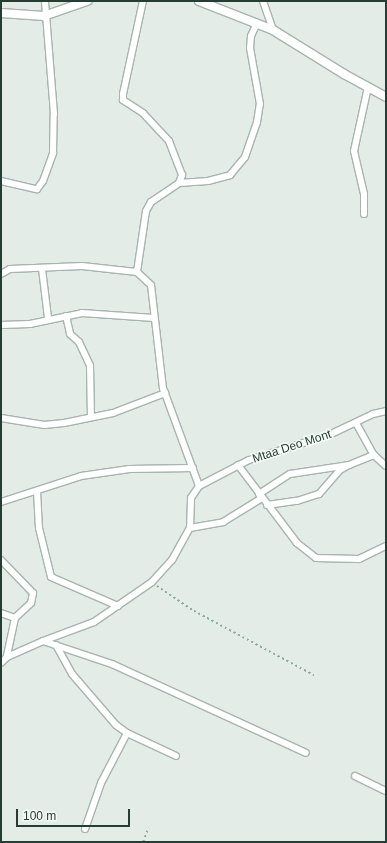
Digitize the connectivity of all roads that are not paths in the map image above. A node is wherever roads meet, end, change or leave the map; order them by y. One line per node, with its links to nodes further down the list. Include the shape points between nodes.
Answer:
1 (45, 1): 7 (street)
2 (143, 1): 13 (street, via 123,100 143,113 169,142 181,168)
3 (199, 1): 8 (street)
4 (264, 1): 9 (street)
5 (84, 2): 7 (street)
6 (1, 13): 7 (street)
7 (44, 16): 12 (street, via 54,114 53,153 43,181 37,189)
8 (257, 23): 9 (street); 13 (street, via 251,36 250,48 260,104 257,122 245,157 230,175 208,181)
9 (274, 30): 10 (street)
10 (368, 87): 11 (street); 14 (street, via 354,151 364,194)
11 (386, 97)
12 (1, 181)
13 (179, 183): 16 (street, via 151,202 146,211)
14 (364, 214)
15 (42, 269): 16 (street, via 97,266); 17 (street, via 10,269); 19 (street)
16 (137, 272): 20 (street, via 151,285)
17 (1, 274)
18 (66, 316): 19 (street); 20 (street, via 94,313); 24 (street, via 70,334 79,342 90,366)
19 (48, 318): 21 (street, via 30,324)
20 (154, 318): 22 (street, via 159,368)
21 (1, 325)
22 (165, 392): 24 (street, via 113,413); 31 (street)
23 (386, 411): 26 (street, Mtaa Deo Mont)
24 (91, 417): 25 (street, via 44,425)
25 (1, 418)
26 (356, 423): 27 (street); 29 (street, Mtaa Deo Mont, via 329,435 302,442)
27 (374, 455): 28 (street); 30 (street)
28 (349, 465): 34 (street, via 290,474); 36 (street, via 340,470 320,494)
29 (238, 466): 32 (street, Mtaa Deo Mont); 34 (street)
30 (386, 466)
31 (193, 468): 32 (street); 33 (street, via 110,471 81,476)
32 (199, 486): 37 (street, via 191,498)
33 (37, 491): 35 (street); 40 (street, via 39,528 52,577)
34 (260, 496): 36 (street); 37 (street, via 223,522)
35 (1, 502)
36 (267, 505): 38 (street, via 297,543 316,558 359,559)
37 (190, 528): 40 (street, via 172,560 152,582)
38 (386, 546)
39 (1, 560): 42 (street, via 33,593 31,603)
40 (118, 606): 43 (street, via 94,622)
41 (1, 613): 42 (street)
42 (15, 618): 45 (street)
43 (43, 641): 44 (street); 45 (street)
44 (56, 645): 47 (street, via 64,661 87,692); 48 (street, via 112,664)
45 (7, 657): 46 (street)
46 (1, 662)
47 (127, 733): 49 (street); 52 (street, via 101,783)
48 (306, 753)
49 (176, 756)
50 (356, 776): 51 (street)
51 (386, 791)
52 (85, 829)

